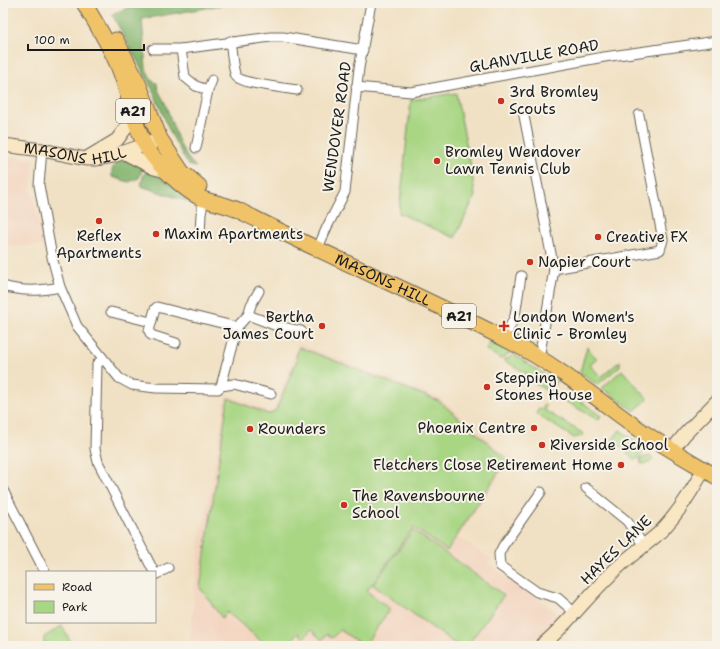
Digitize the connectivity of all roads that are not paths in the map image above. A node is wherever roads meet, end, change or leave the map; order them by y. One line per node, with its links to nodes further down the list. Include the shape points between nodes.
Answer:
1 (84, 3): 15 (main road, A21, via 115,58)
2 (95, 3): 16 (main road, A21, via 127,60)
3 (372, 3): 8 (street, WENDOVER ROAD)
4 (230, 41): 7 (street); 8 (street, via 283,37); 12 (street, via 234,69 239,79)
5 (717, 41): 10 (street, GLANVILLE ROAD, via 604,57 411,92)
6 (153, 49): 7 (street)
7 (181, 49): 11 (street, via 185,78 196,86)
8 (363, 50): 10 (street, WENDOVER ROAD)
9 (212, 80): 11 (street)
10 (356, 87): 27 (street, WENDOVER ROAD, via 347,181)
11 (208, 90): 19 (street, via 196,124)
12 (297, 90)
13 (524, 111): 28 (street)
14 (639, 116): 28 (street, via 663,240 660,250)
15 (134, 117): 17 (main road, A21); 22 (main road, via 117,140)
16 (160, 139): 17 (main road, MASONS HILL); 25 (main road, MASONS HILL / A21, via 187,177)
17 (145, 144): 21 (main road, MASONS HILL); 23 (main road, MASONS HILL / A21)
18 (3, 145): 20 (main road, MASONS HILL)
19 (196, 148)
20 (42, 150): 22 (main road, MASONS HILL); 31 (street, via 39,185)
21 (123, 152): 22 (main road, MASONS HILL, via 103,158); 23 (main road, via 154,168)
22 (86, 159)
23 (166, 171): 24 (main road, MASONS HILL / A21, via 185,188)
24 (204, 199): 25 (main road, MASONS HILL / A21); 26 (street)
25 (231, 207): 27 (main road, MASONS HILL / A21)
26 (200, 234)
27 (317, 250): 38 (main road, MASONS HILL / A21, via 421,297)
28 (554, 269): 40 (street, via 540,353)
29 (521, 276): 38 (street, via 515,316)
30 (3, 286): 31 (street, via 32,291)
31 (60, 287): 41 (street, via 76,326)
32 (259, 291): 34 (street)
33 (111, 312): 35 (street)
34 (248, 315): 36 (street); 37 (street, via 278,326)
35 (151, 322): 36 (street, via 154,308 157,307); 39 (street, via 151,335)
36 (237, 327): 42 (street)
37 (302, 331)
38 (504, 339): 40 (main road, MASONS HILL / A21)
39 (176, 342)
40 (537, 358): 45 (main road, MASONS HILL / A21)
41 (103, 359): 42 (street, via 119,378 132,385 212,390); 53 (street, via 98,362 97,369 95,449 98,462)
42 (221, 386): 43 (street, via 234,384)
43 (271, 394)
44 (717, 401): 45 (main road)
45 (672, 450): 46 (main road, A21)
46 (711, 473): 50 (main road, HAYES LANE, via 694,487 677,512)
47 (586, 488): 50 (street, via 627,521)
48 (3, 490): 52 (street)
49 (541, 492): 55 (street, via 502,546 499,554 500,566 537,592 558,598)
50 (644, 546): 55 (main road, HAYES LANE, via 609,576)
51 (168, 568): 54 (street)
52 (44, 571)
53 (153, 571)
54 (156, 574)
55 (575, 613): 56 (main road, HAYES LANE)
56 (541, 646)

